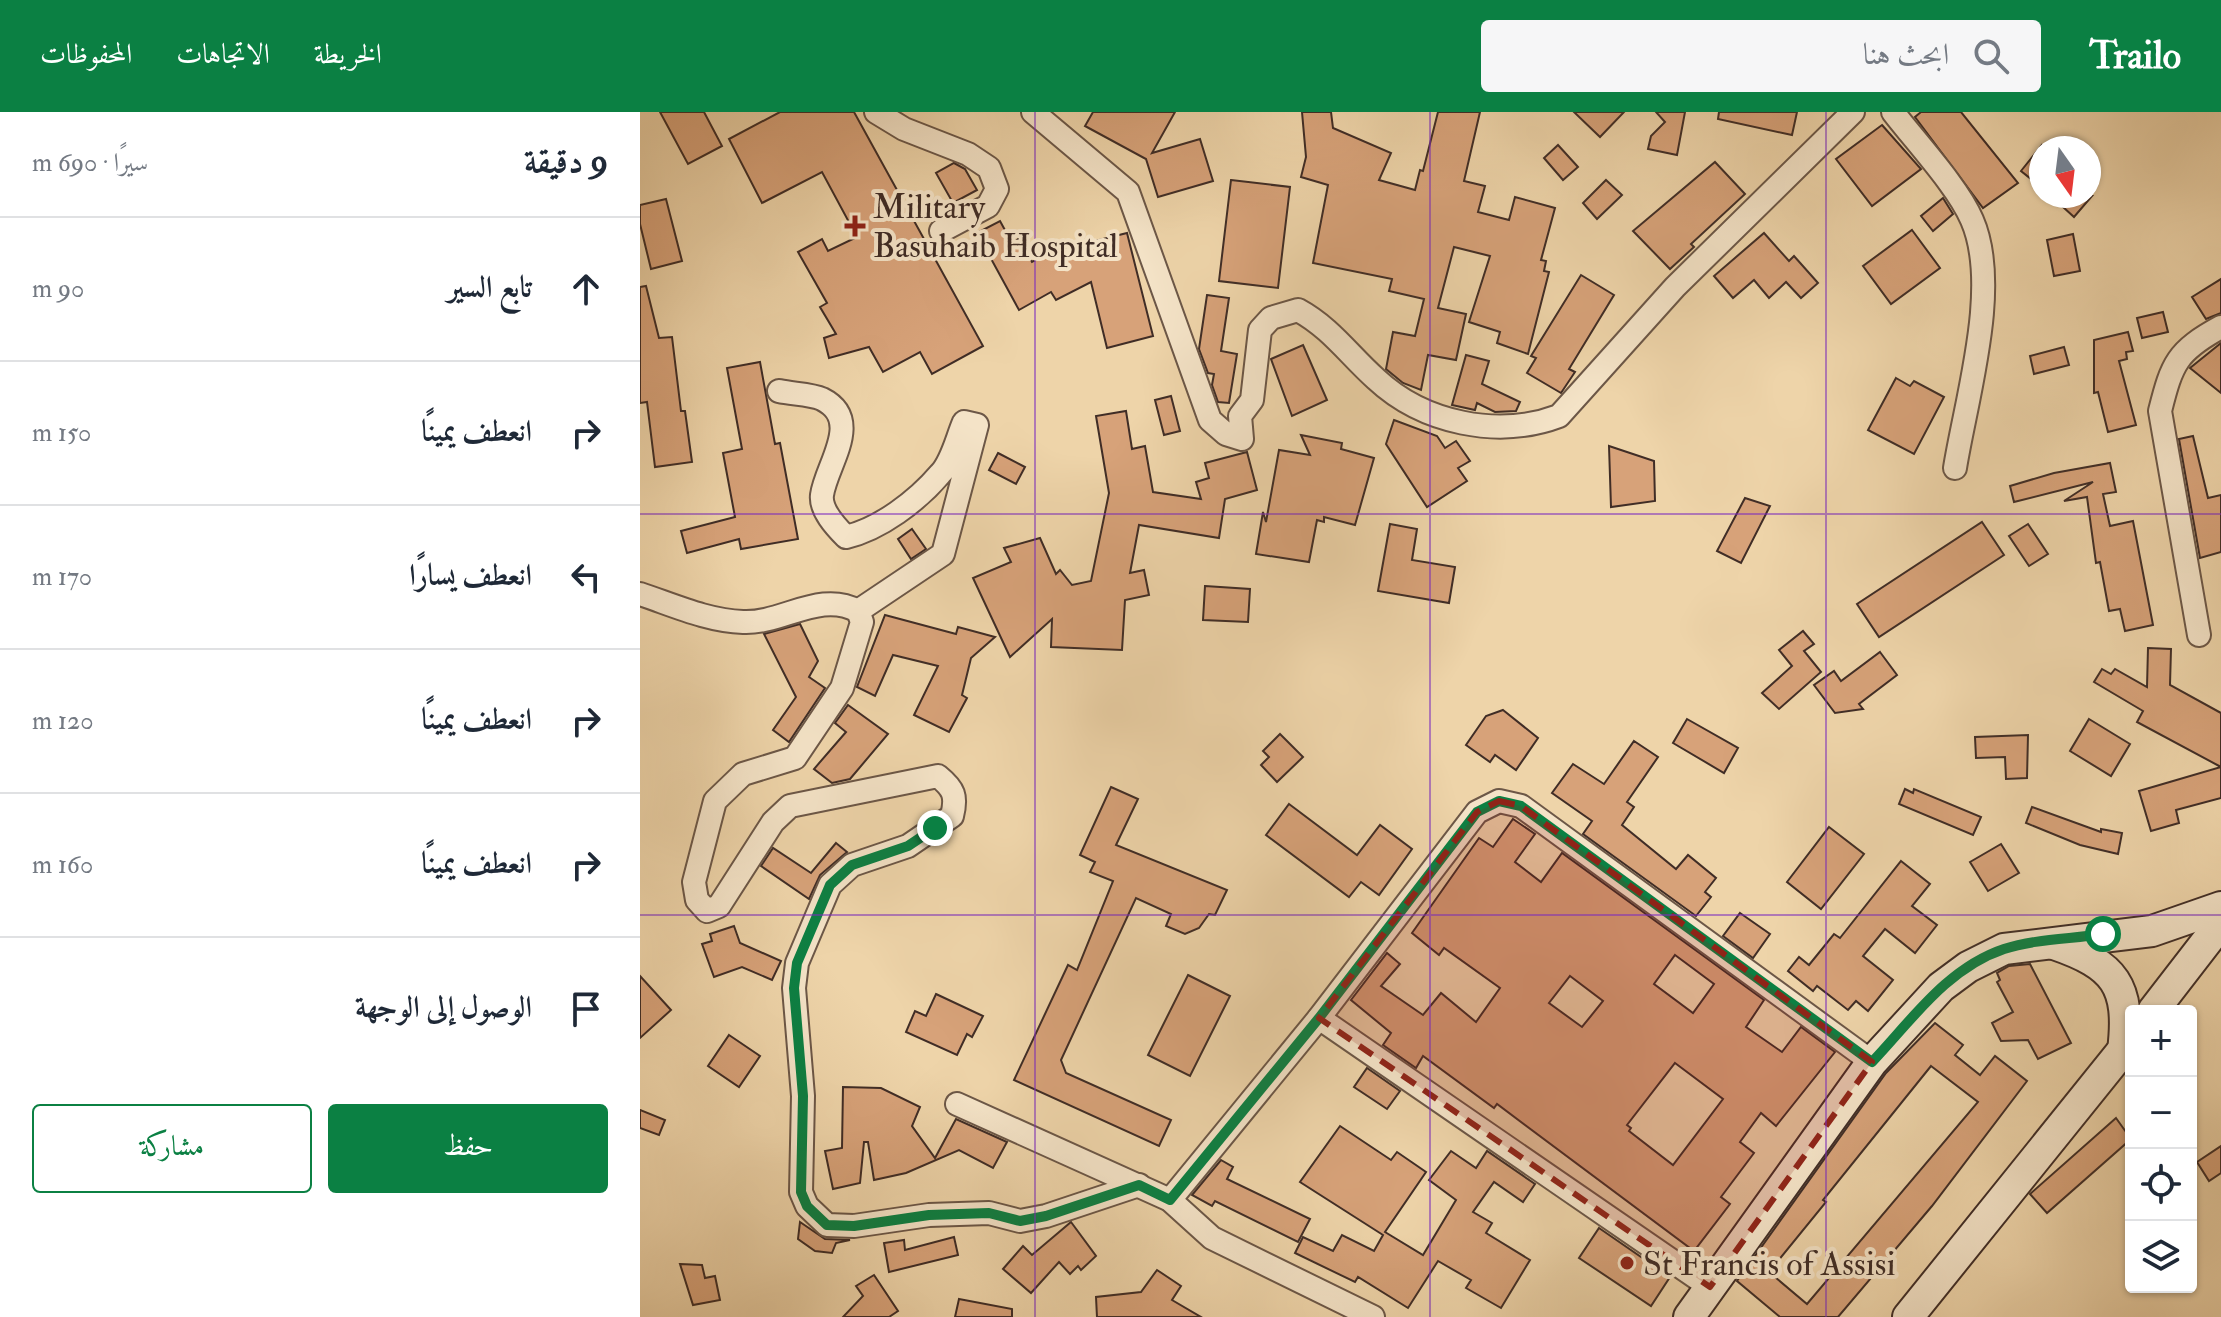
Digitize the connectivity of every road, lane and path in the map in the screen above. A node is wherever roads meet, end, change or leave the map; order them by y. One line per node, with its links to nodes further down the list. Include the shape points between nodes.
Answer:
1 (876, 112): 5 (street, via 989,168 997,189 988,206)
2 (1033, 112): 3 (street, via 1128,192 1210,420 1242,439 1240,416 1252,400 1260,330 1271,318 1298,310 1323,323 1397,397 1433,417 1494,426 1538,424 1559,416 1675,287)
3 (1853, 112)
4 (1893, 112): 8 (street, via 1972,219 1981,253 1981,310)
5 (941, 231)
6 (2221, 327): 11 (street, via 2187,347 2169,376 2160,411)
7 (779, 391): 10 (street, via 822,399 837,414 843,430 822,496 846,537 885,521 942,473 964,422 977,425 943,554)
8 (1955, 468)
9 (640, 594): 10 (street, via 740,622 825,603)
10 (858, 611): 21 (street, via 862,622 842,688 795,758 743,774 715,801 694,882 697,900 707,911 719,906 773,822 790,806 938,776 952,787 952,816 908,846 852,865 830,885 797,963 801,1192 807,1206 827,1225 989,1213 1020,1221)
11 (2199, 635)
12 (2221, 907): 14 (main road, via 2152,931)
13 (2221, 923): 15 (main road)
14 (2047, 942): 16 (main road, via 2092,957 2110,973); 19 (main road, via 2004,949 1968,967 1941,987)
15 (2158, 1005)
16 (2125, 1009)
17 (1319, 1018): 19 (street, via 1477,812 1499,801 1521,806); 22 (street); 23 (street)
18 (2125, 1047): 26 (main road)
19 (1872, 1062): 23 (main road)
20 (957, 1104): 21 (street)
21 (1139, 1185): 22 (street)
22 (1170, 1200): 24 (street, via 1212,1238)
23 (1710, 1287): 25 (main road)
24 (1373, 1317)
25 (1689, 1317)
26 (1908, 1317)

